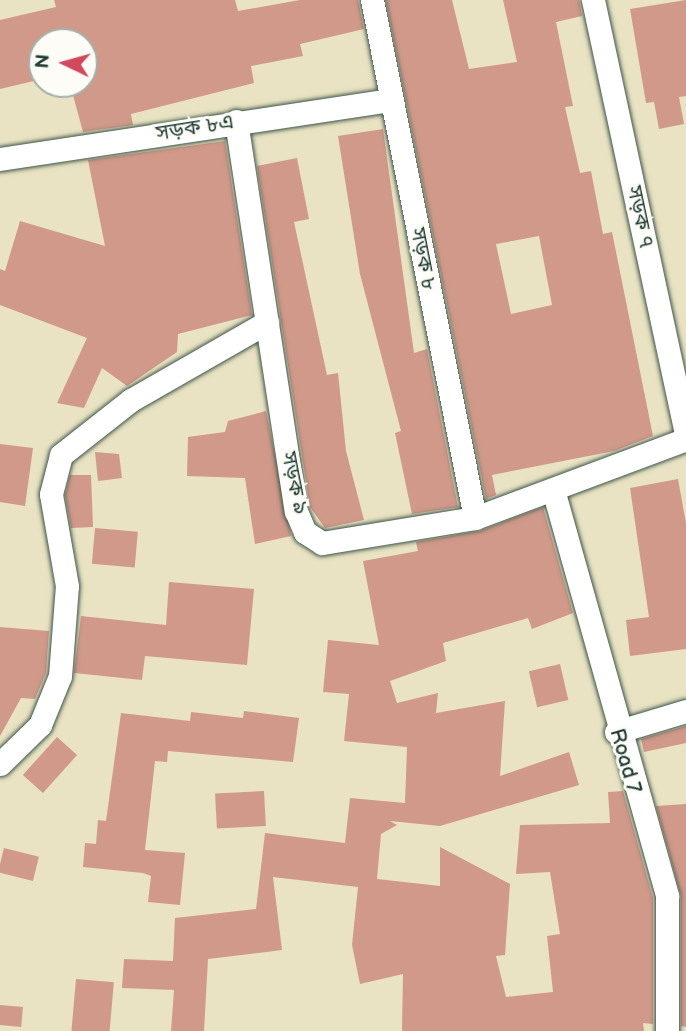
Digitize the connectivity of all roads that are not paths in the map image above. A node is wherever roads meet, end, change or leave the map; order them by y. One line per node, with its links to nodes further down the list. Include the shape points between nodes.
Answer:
1 (372, 0): 3 (street, সড়ক ৮)
2 (593, 0): 7 (street, সড়ক ৭)
3 (390, 100): 4 (street, সড়ক ৮এ); 9 (street, সড়ক ৮)
4 (236, 121): 5 (street, সড়ক ৮এ); 6 (street, সড়ক ৯)
5 (0, 159)
6 (267, 322): 9 (street, সড়ক ৯, via 296,511 305,532 322,543); 12 (street, via 131,400 61,455 51,485 67,586 60,676 40,724)
7 (686, 436): 8 (street, সড়ক ৯)
8 (554, 493): 9 (street, সড়ক ৯); 11 (street, Road 7)
9 (475, 518)
10 (686, 711): 11 (street)
11 (616, 732): 13 (street, Road 7, via 667,896)
12 (0, 764)
13 (667, 1031)

